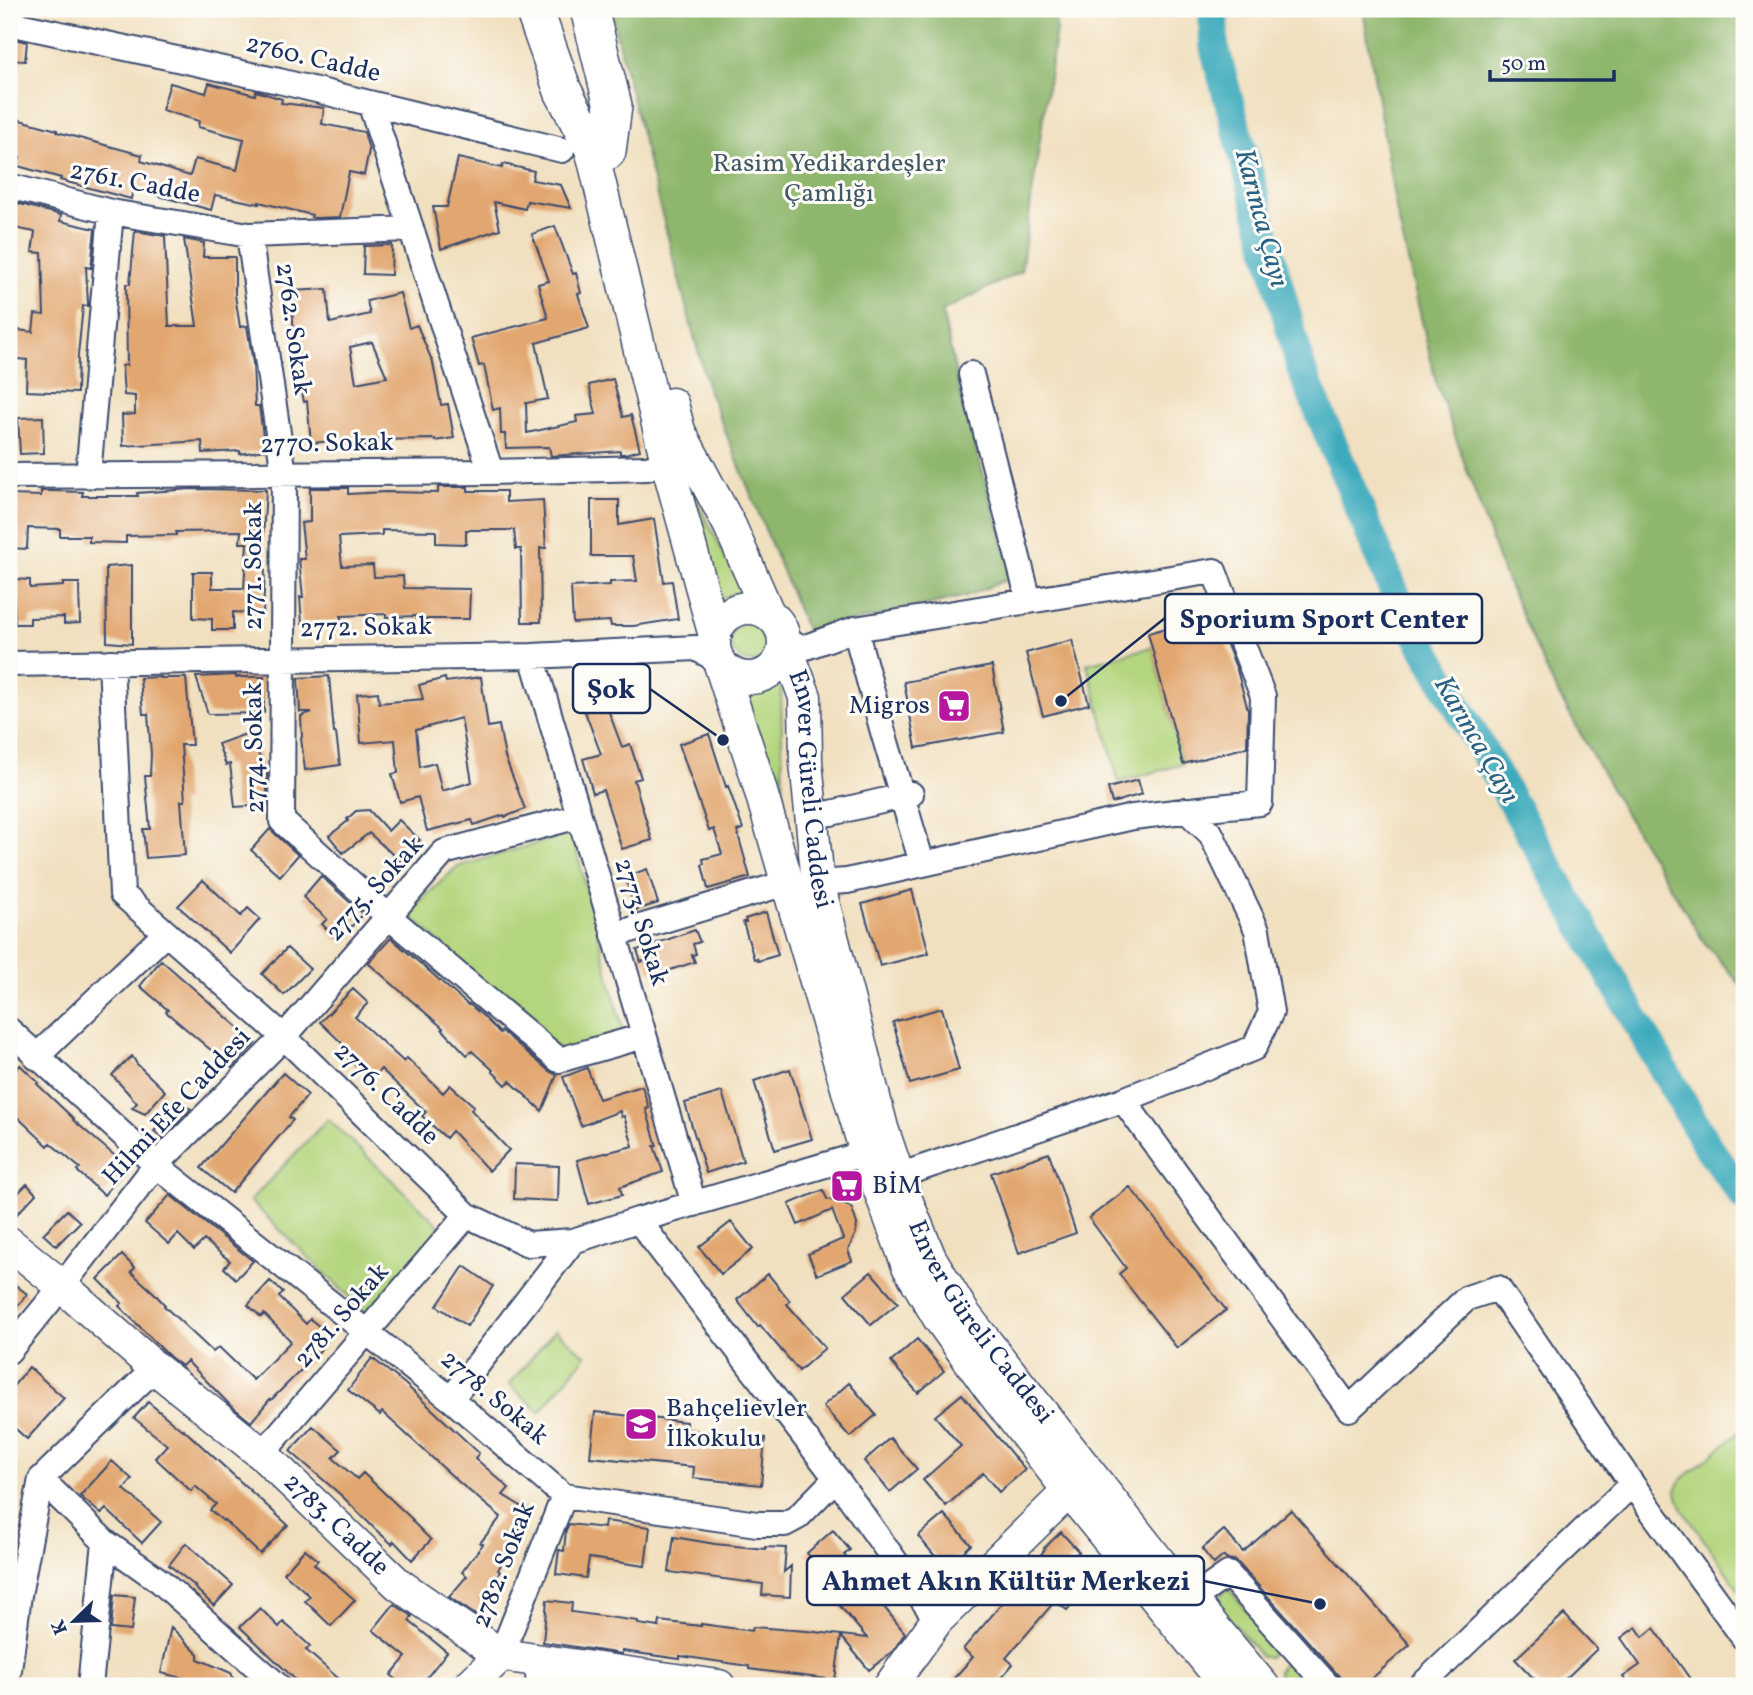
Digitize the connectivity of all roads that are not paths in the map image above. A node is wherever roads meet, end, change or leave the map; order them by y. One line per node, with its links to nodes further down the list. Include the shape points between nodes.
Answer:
1 (534, 9): 7 (highway)
2 (550, 9): 7 (main road)
3 (572, 9): 7 (main road)
4 (589, 9): 7 (highway, via 613,106)
5 (9, 23): 6 (street, 2760. Cadde)
6 (370, 103): 7 (street, 2760. Cadde); 10 (street)
7 (586, 147): 19 (main road, via 679,431 730,526); 22 (main road, Enver Güreli Caddesi)
8 (9, 186): 9 (street, 2761. Cadde)
9 (111, 212): 11 (street, 2761. Cadde); 17 (street)
10 (411, 229): 11 (street, 2761. Cadde); 14 (street)
11 (250, 234): 15 (street, 2762. Sokak)
12 (971, 373): 18 (street)
13 (646, 468): 14 (street, 2770. Sokak)
14 (491, 472): 15 (street, 2770. Sokak)
15 (284, 474): 17 (street, 2770. Sokak); 24 (street, 2771. Sokak)
16 (9, 476): 17 (street, 2770. Sokak)
17 (88, 476)
18 (1029, 601): 20 (street); 28 (street, via 1214,571 1263,696 1260,803)
19 (768, 612): 21 (main road, via 780,626); 22 (main road, via 746,607 735,610 719,625)
20 (855, 629): 21 (street, via 806,647); 27 (street, via 883,732)
21 (785, 645): 22 (main road, via 777,665 747,678 727,670); 29 (main road, Enver Güreli Caddesi, via 805,697)
22 (710, 648): 23 (street, 2772. Sokak); 42 (main road, Enver Güreli Caddesi, via 758,781)
23 (532, 656): 24 (street, 2772. Sokak); 30 (street, 2773. Sokak)
24 (283, 659): 25 (street, 2772. Sokak); 34 (street, 2774. Sokak, via 282,821)
25 (111, 662): 26 (street, 2772. Sokak); 35 (street, 2776. Cadde, via 121,894)
26 (9, 664)
27 (907, 795): 29 (street); 31 (street)
28 (1186, 810): 31 (street, via 1133,817 1094,815); 41 (street, via 1211,834 1257,930 1271,1012 1254,1048)
29 (811, 814): 32 (main road, Enver Güreli Caddesi)
30 (579, 816): 34 (street, 2775. Sokak, via 444,852); 36 (street, 2773. Sokak)
31 (922, 863): 32 (street, via 847,881)
32 (818, 883): 44 (main road, Enver Güreli Caddesi)
33 (776, 886): 36 (street)
34 (388, 916): 38 (street, 2774. Sokak, via 559,1060); 39 (street, 2775. Sokak)
35 (166, 933): 39 (street, 2776. Cadde); 40 (street)
36 (614, 935): 38 (street, 2773. Sokak)
37 (9, 1030): 40 (street, 2778. Sokak)
38 (644, 1036): 45 (street, 2773. Sokak)
39 (284, 1037): 43 (street, Hilmi Efe Caddesi); 46 (street, 2776. Cadde)
40 (36, 1057): 43 (street, 2778. Sokak)
41 (1124, 1100): 44 (street); 58 (street, via 1349,1409 1467,1298 1498,1288)
42 (866, 1153): 45 (street, 2776. Cadde); 59 (main road, Enver Güreli Caddesi, via 908,1266 939,1318)
43 (156, 1165): 50 (street, Hilmi Efe Caddesi); 51 (street, 2778. Sokak)
44 (898, 1176): 62 (main road, Enver Güreli Caddesi, via 930,1258 964,1314)
45 (694, 1204): 47 (street, 2776. Cadde)
46 (467, 1216): 48 (street, 2776. Cadde, via 528,1244); 51 (street, 2781. Sokak)
47 (638, 1220): 48 (street, 2776. Cadde); 56 (street)
48 (573, 1241): 54 (street)
49 (9, 1243): 50 (main road, 2783. Cadde)
50 (62, 1286): 52 (street, Hilmi Efe Caddesi); 53 (main road, 2783. Cadde)
51 (367, 1333): 54 (street, 2778. Sokak); 55 (street, 2781. Sokak)
52 (9, 1351)
53 (155, 1368): 55 (main road, 2783. Cadde); 57 (street)
54 (450, 1399): 60 (street, 2778. Sokak)
55 (262, 1454): 65 (main road, 2783. Cadde, via 398,1584)
56 (836, 1478): 60 (street, via 798,1517 785,1524 757,1524); 63 (street)
57 (41, 1479): 61 (street); 66 (street)
58 (1632, 1484): 64 (street); 76 (street)
59 (1069, 1491): 63 (main road); 73 (main road, Enver Güreli Caddesi)
60 (564, 1496): 65 (street, 2782. Sokak)
61 (105, 1542): 68 (street); 69 (street, via 160,1581)
62 (1189, 1596): 74 (main road, Enver Güreli Caddesi); 75 (street, via 1228,1574)
63 (937, 1620): 72 (main road)
64 (1744, 1638)
65 (501, 1656): 67 (main road, 2783. Cadde); 70 (main road)
66 (9, 1670)
67 (538, 1674): 71 (main road, 2783. Cadde)
68 (90, 1686)
69 (278, 1686)
70 (469, 1686)
71 (719, 1686)
72 (890, 1686)
73 (1227, 1686)
74 (1263, 1686)
75 (1328, 1686)
76 (1421, 1686)

